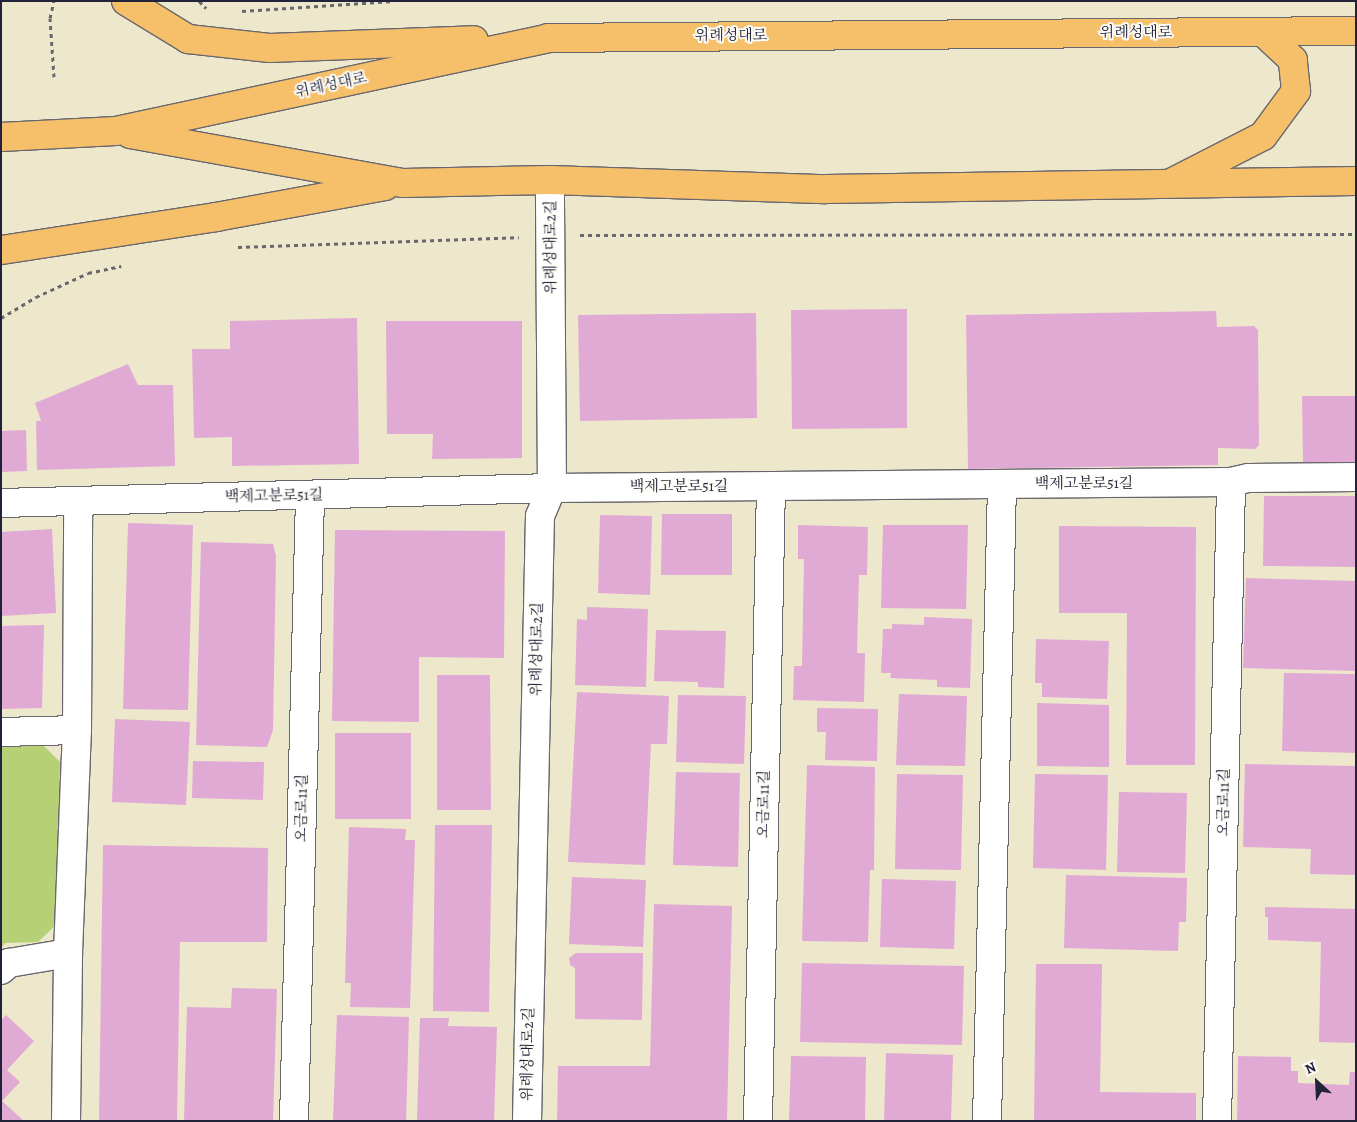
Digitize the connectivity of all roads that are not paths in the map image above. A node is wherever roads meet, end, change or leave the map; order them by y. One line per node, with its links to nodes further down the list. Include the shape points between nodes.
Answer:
1 (126, 1): 4 (main road, via 188,38 270,48)
2 (1356, 31): 3 (main road, 위례성대로)
3 (1262, 32): 4 (main road, 위례성대로); 10 (main road, via 1293,60 1296,91 1263,136)
4 (548, 38): 5 (main road, 위례성대로)
5 (116, 131): 6 (main road, 위례성대로); 9 (main road, 위례성대로)
6 (1, 137)
7 (550, 180): 9 (main road, 위례성대로); 10 (main road, 위례성대로, via 826,189); 16 (street, 위례성대로2길)
8 (1356, 181): 10 (main road, 위례성대로)
9 (404, 183): 11 (main road, via 216,217)
10 (1170, 184)
11 (1, 250)
12 (1356, 477): 13 (street, 백제고분로51길, via 1249,478)
13 (1231, 482): 14 (street, 백제고분로51길); 29 (street, 오금로11길)
14 (1002, 484): 15 (street, 백제고분로51길); 28 (street)
15 (771, 487): 16 (street, 백제고분로51길); 27 (street, 오금로11길)
16 (552, 488): 17 (street, 백제고분로51길); 26 (street, 위례성대로2길, via 540,516)
17 (310, 496): 18 (street, 백제고분로51길); 25 (street, 오금로11길)
18 (78, 501): 19 (street, 백제고분로51길); 20 (street)
19 (1, 503)
20 (76, 730): 21 (street); 22 (street)
21 (1, 732)
22 (68, 953): 23 (street, via 9,963); 24 (street)
23 (1, 970)
24 (66, 1121)
25 (294, 1121)
26 (527, 1121)
27 (758, 1121)
28 (987, 1121)
29 (1217, 1121)

